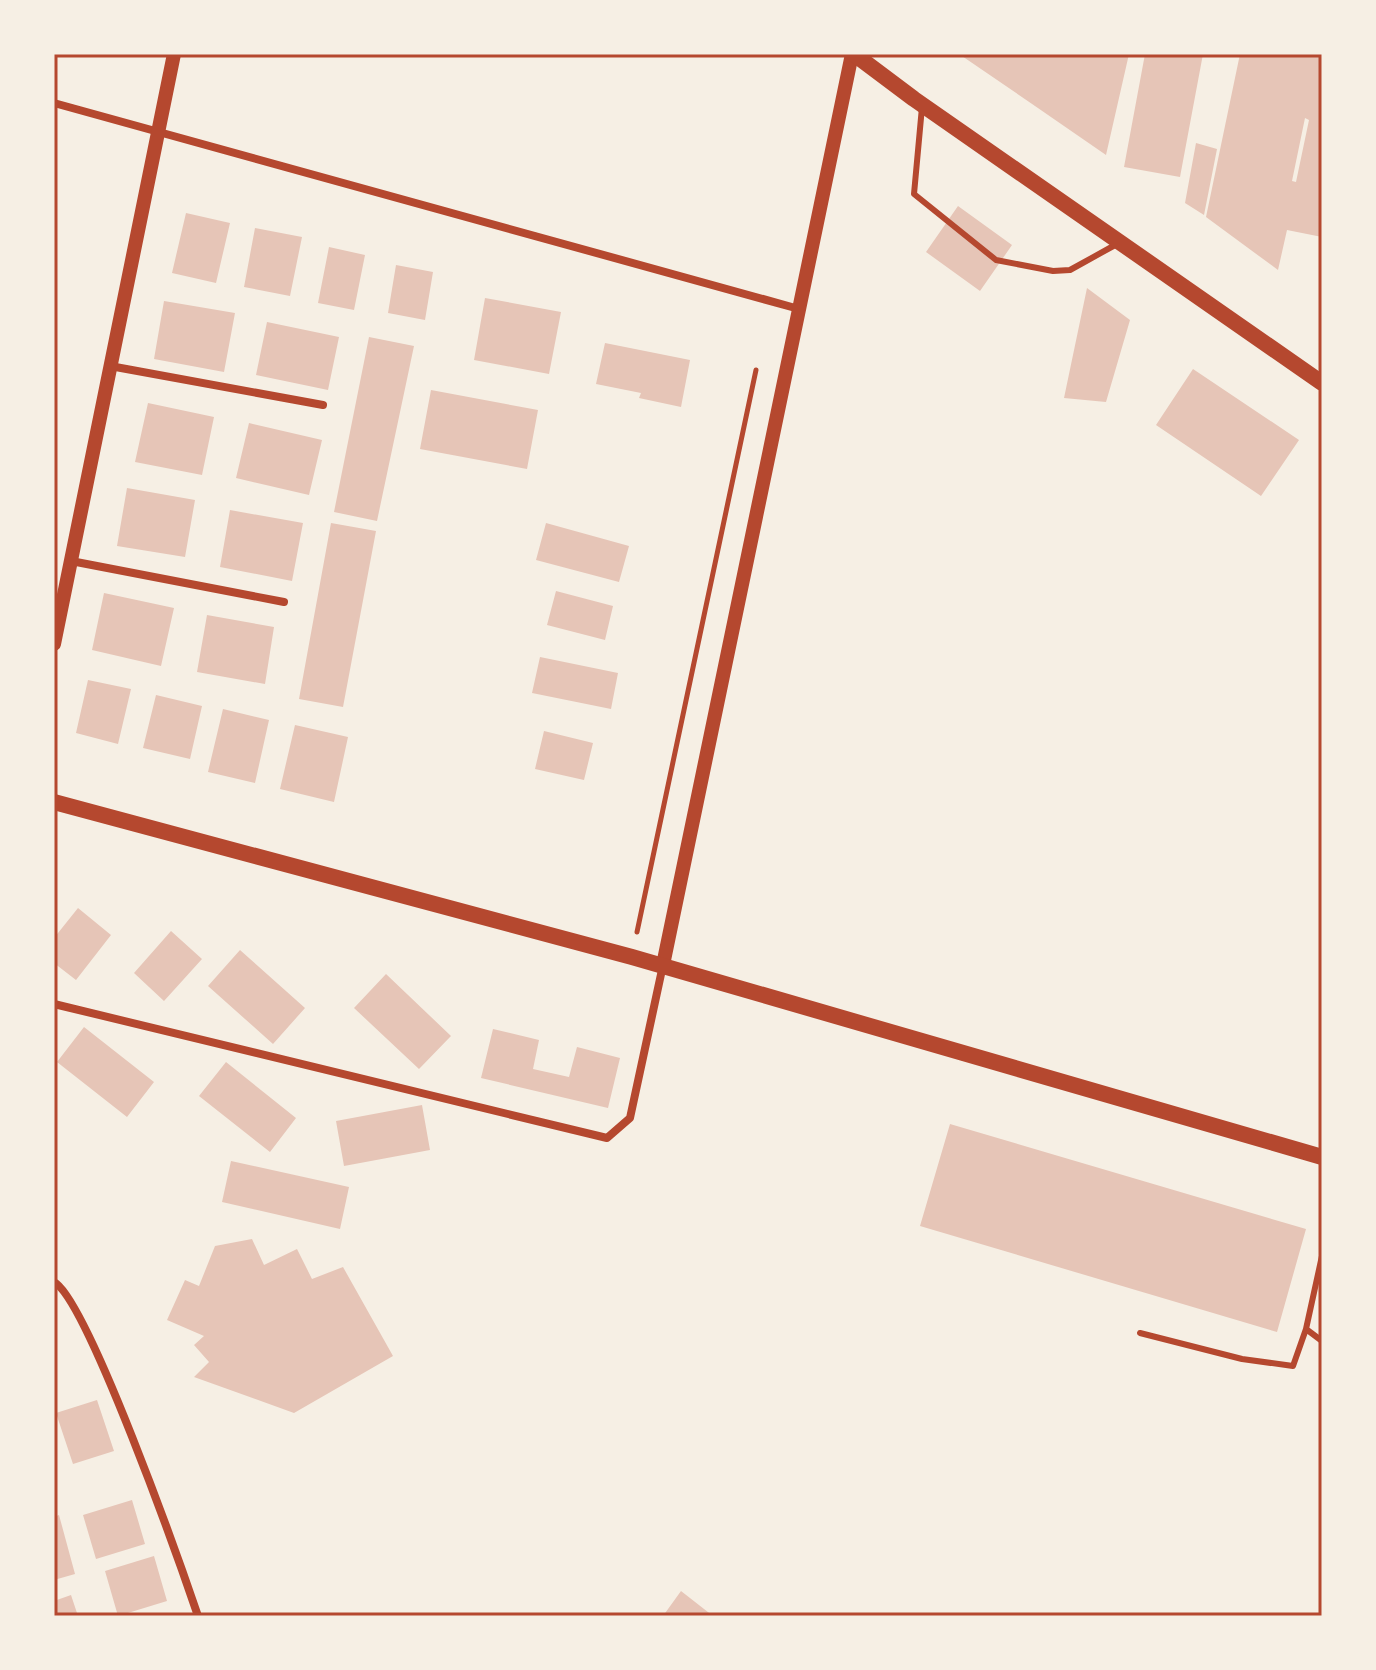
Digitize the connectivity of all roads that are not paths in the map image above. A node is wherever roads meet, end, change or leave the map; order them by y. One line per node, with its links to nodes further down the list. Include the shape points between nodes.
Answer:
1 (174, 54): 5 (street)
2 (853, 54): 4 (main road); 7 (street)
3 (54, 103): 5 (street)
4 (922, 105): 6 (main road); 6 (lane, via 914,194 996,260 1070,270)
5 (158, 134): 7 (street); 8 (street)
6 (1120, 242): 9 (main road)
7 (800, 309): 15 (street)
8 (110, 366): 10 (street); 11 (street)
9 (1322, 383)
10 (323, 405)
11 (71, 561): 12 (street); 13 (street)
12 (284, 602)
13 (54, 644)
14 (54, 802): 15 (main road)
15 (663, 965): 16 (street, via 630,1118 607,1138); 17 (main road)
16 (54, 1004)
17 (1322, 1157)
18 (1322, 1256): 20 (lane)
19 (54, 1282): 23 (street, via 82,1321)
20 (1306, 1329): 21 (lane, via 1293,1366); 22 (lane)
21 (1140, 1333)
22 (1322, 1341)
23 (198, 1616)

